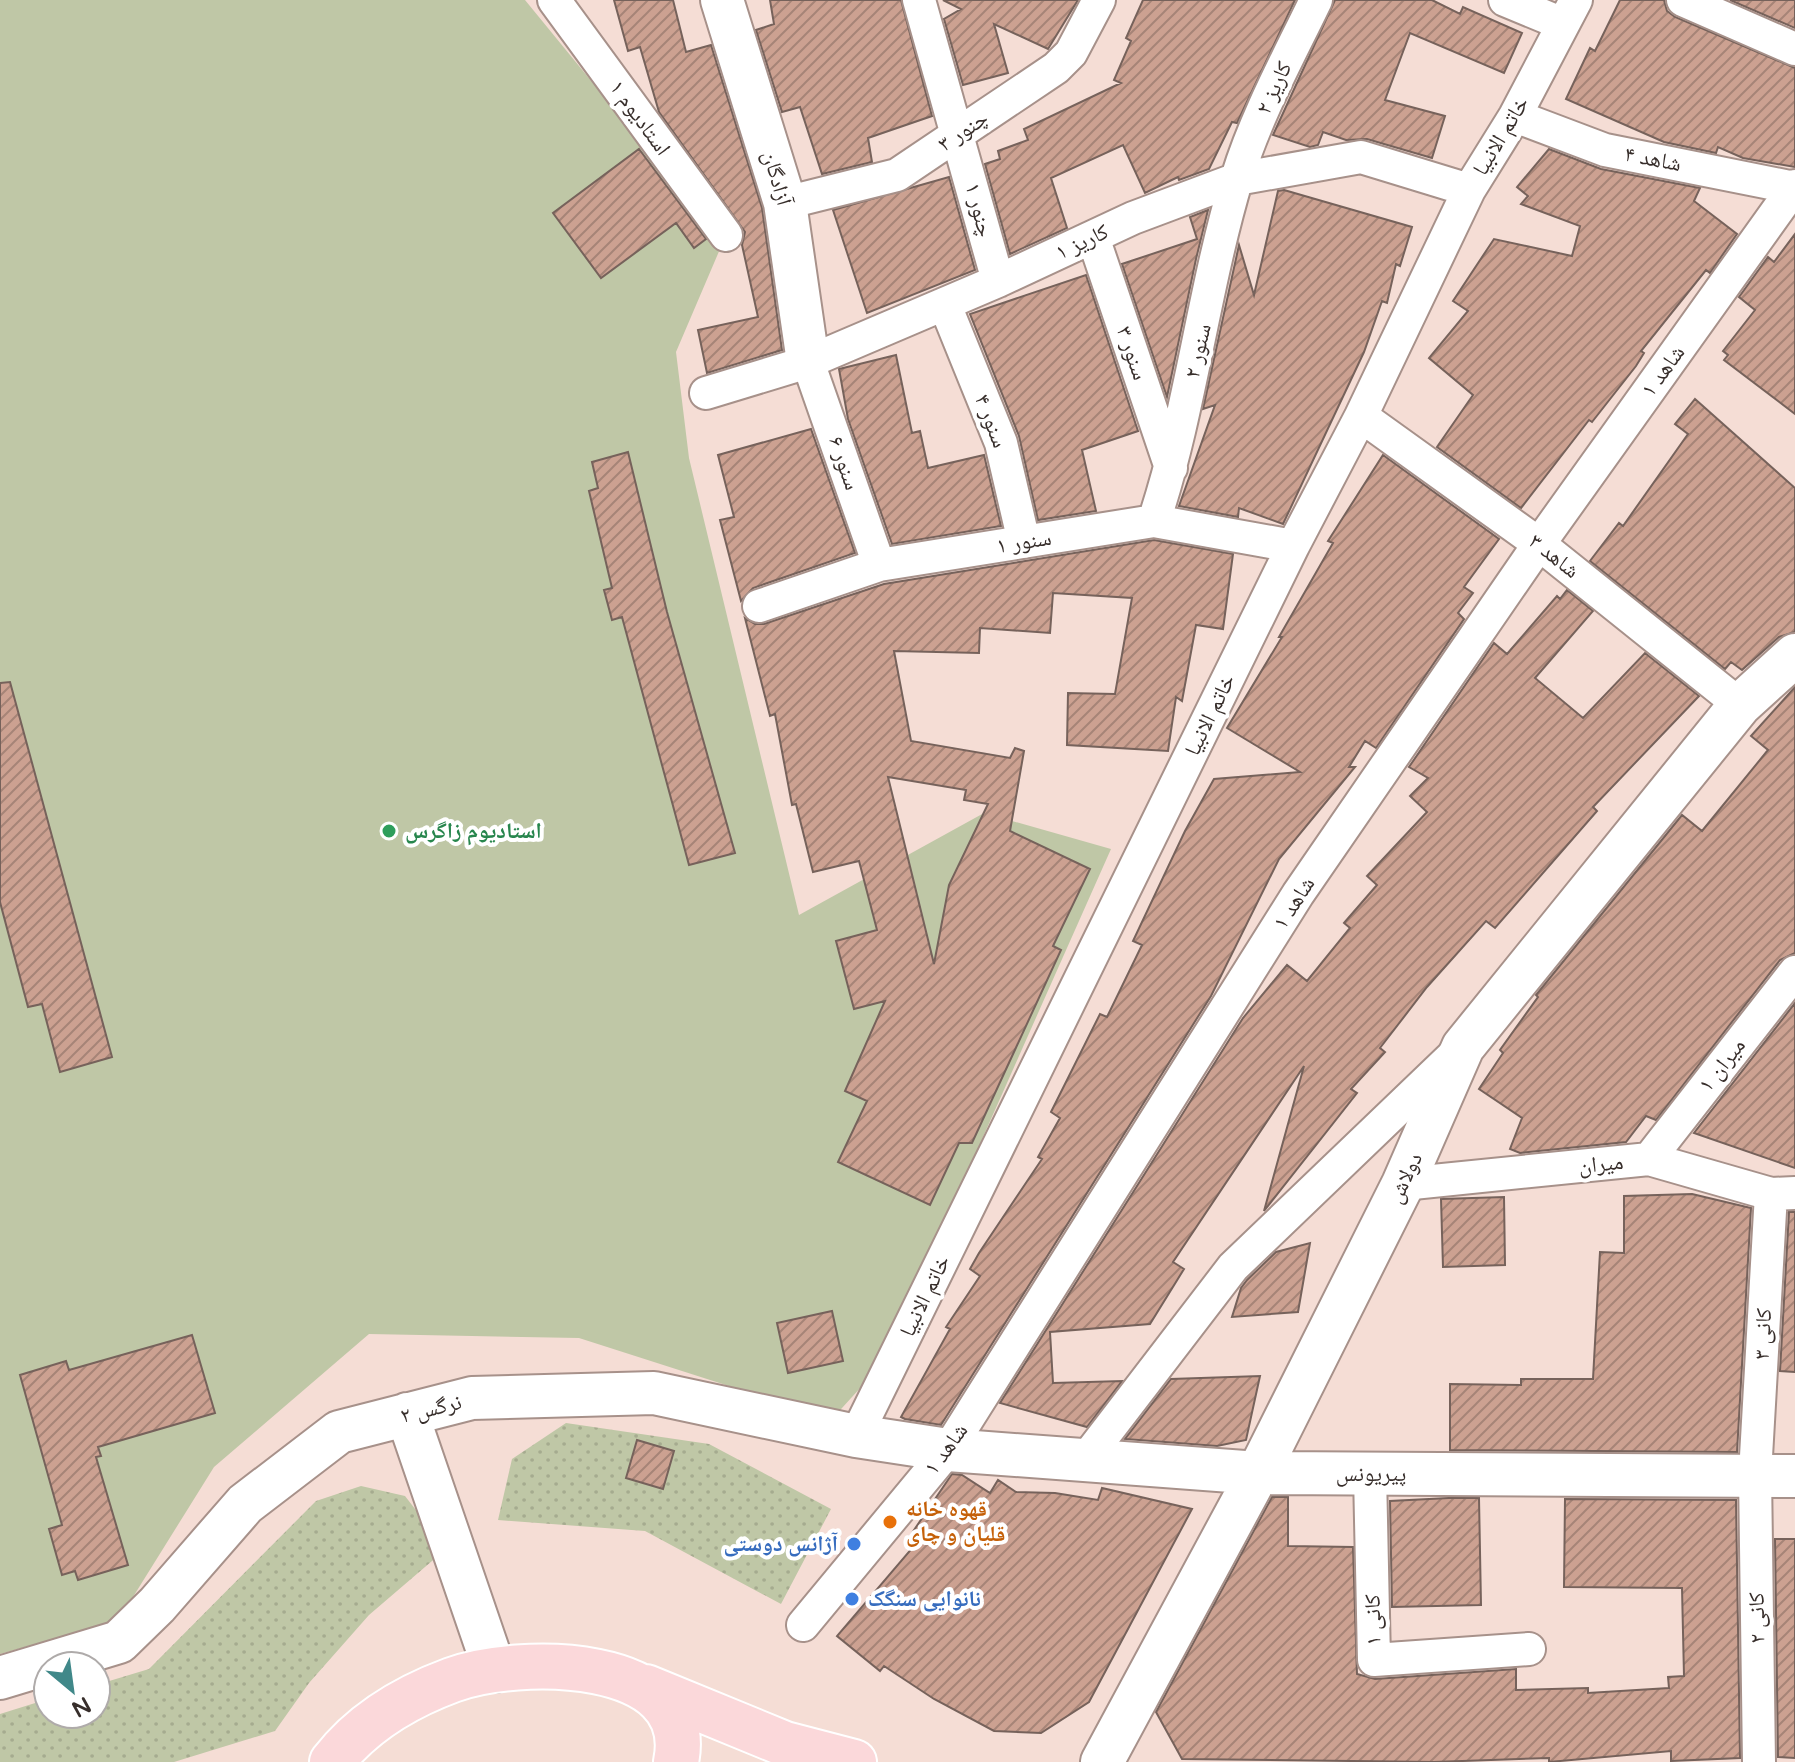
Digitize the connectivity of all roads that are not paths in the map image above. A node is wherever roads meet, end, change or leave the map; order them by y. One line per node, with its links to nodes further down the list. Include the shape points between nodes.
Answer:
1 (554, 0): 16 (street, استادیوم ۱)
2 (722, 0): 15 (street, آزادگان)
3 (919, 0): 11 (street, چنور ۱)
4 (1099, 0): 11 (street, چنور ۳, via 1071,53 1056,68)
5 (1316, 0): 12 (street, کاریز ۲, via 1256,125)
6 (1505, 0): 8 (street)
7 (1683, 0): 9 (street)
8 (1569, 12): 10 (street, خاتم الانبیا)
9 (1795, 49)
10 (1515, 116): 13 (street, شاهد ۴, via 1605,150); 14 (street, خاتم الانبیا)
11 (959, 134): 15 (street, چنور ۳, via 897,175); 18 (street, چنور ۱)
12 (1237, 179): 14 (street, کاریز ۱, via 1361,157); 17 (street, کاریز ۱); 23 (street, سنور ۲)
13 (1795, 187): 26 (street, شاهد ۱)
14 (1469, 190): 22 (street, خاتم الانبیا)
15 (785, 203): 20 (street, آزادگان)
16 (726, 235)
17 (1093, 237): 18 (street, کاریز ۱); 23 (street, سنور ۳)
18 (998, 281): 19 (street, کاریز ۱)
19 (945, 305): 20 (street, کاریز ۱); 25 (street, سنور ۴, via 1001,443)
20 (808, 362): 21 (street, کاریز ۱); 28 (street, سنور ۶)
21 (706, 393)
22 (1361, 416): 26 (street, شاهد ۳); 27 (street, خاتم الانبیا)
23 (1171, 468): 24 (street, سنور ۲)
24 (1154, 521): 25 (street, سنور ۱); 27 (street, سنور ۱)
25 (1024, 542): 28 (street, سنور ۱)
26 (1539, 544): 31 (street, شاهد ۳); 39 (street, شاهد ۱, via 1298,894)
27 (1293, 546): 38 (street, خاتم الانبیا)
28 (879, 565): 29 (street, سنور ۱)
29 (759, 606)
30 (1795, 655): 31 (street, دولاش)
31 (1740, 705): 33 (street, دولاش)
32 (1795, 972): 34 (street, میران ۱)
33 (1463, 1047): 35 (street, دولاش); 40 (street, via 1233,1267)
34 (1649, 1159): 35 (street, میران); 36 (street, میران)
35 (1403, 1184): 41 (street, دولاش)
36 (1783, 1194): 43 (street, کانی ۳)
37 (407, 1414): 38 (street, نرگس ۲, via 472,1398 654,1393); 46 (street); 47 (street, نرگس ۲, via 339,1432 245,1504 119,1642)
38 (856, 1436): 39 (street, نرگس ۲)
39 (948, 1450): 40 (street, پیریونس); 44 (street, شاهد ۱)
40 (1085, 1460): 41 (street, پیریونس)
41 (1258, 1473): 42 (street, پیریونس); 52 (street, دولاش)
42 (1370, 1474): 43 (street, پیریونس); 45 (street, کانی ۱, via 1374,1660)
43 (1775, 1475): 53 (street, کانی ۲)
44 (803, 1625)
45 (1529, 1649)
46 (495, 1671): 48 (main road, via 583,1667); 49 (main road, via 455,1679 393,1707)
47 (0, 1678)
48 (633, 1682): 50 (main road, via 667,1709 679,1747); 51 (main road, via 785,1744)
49 (332, 1762)
50 (676, 1762)
51 (854, 1762)
52 (1102, 1762)
53 (1759, 1762)

